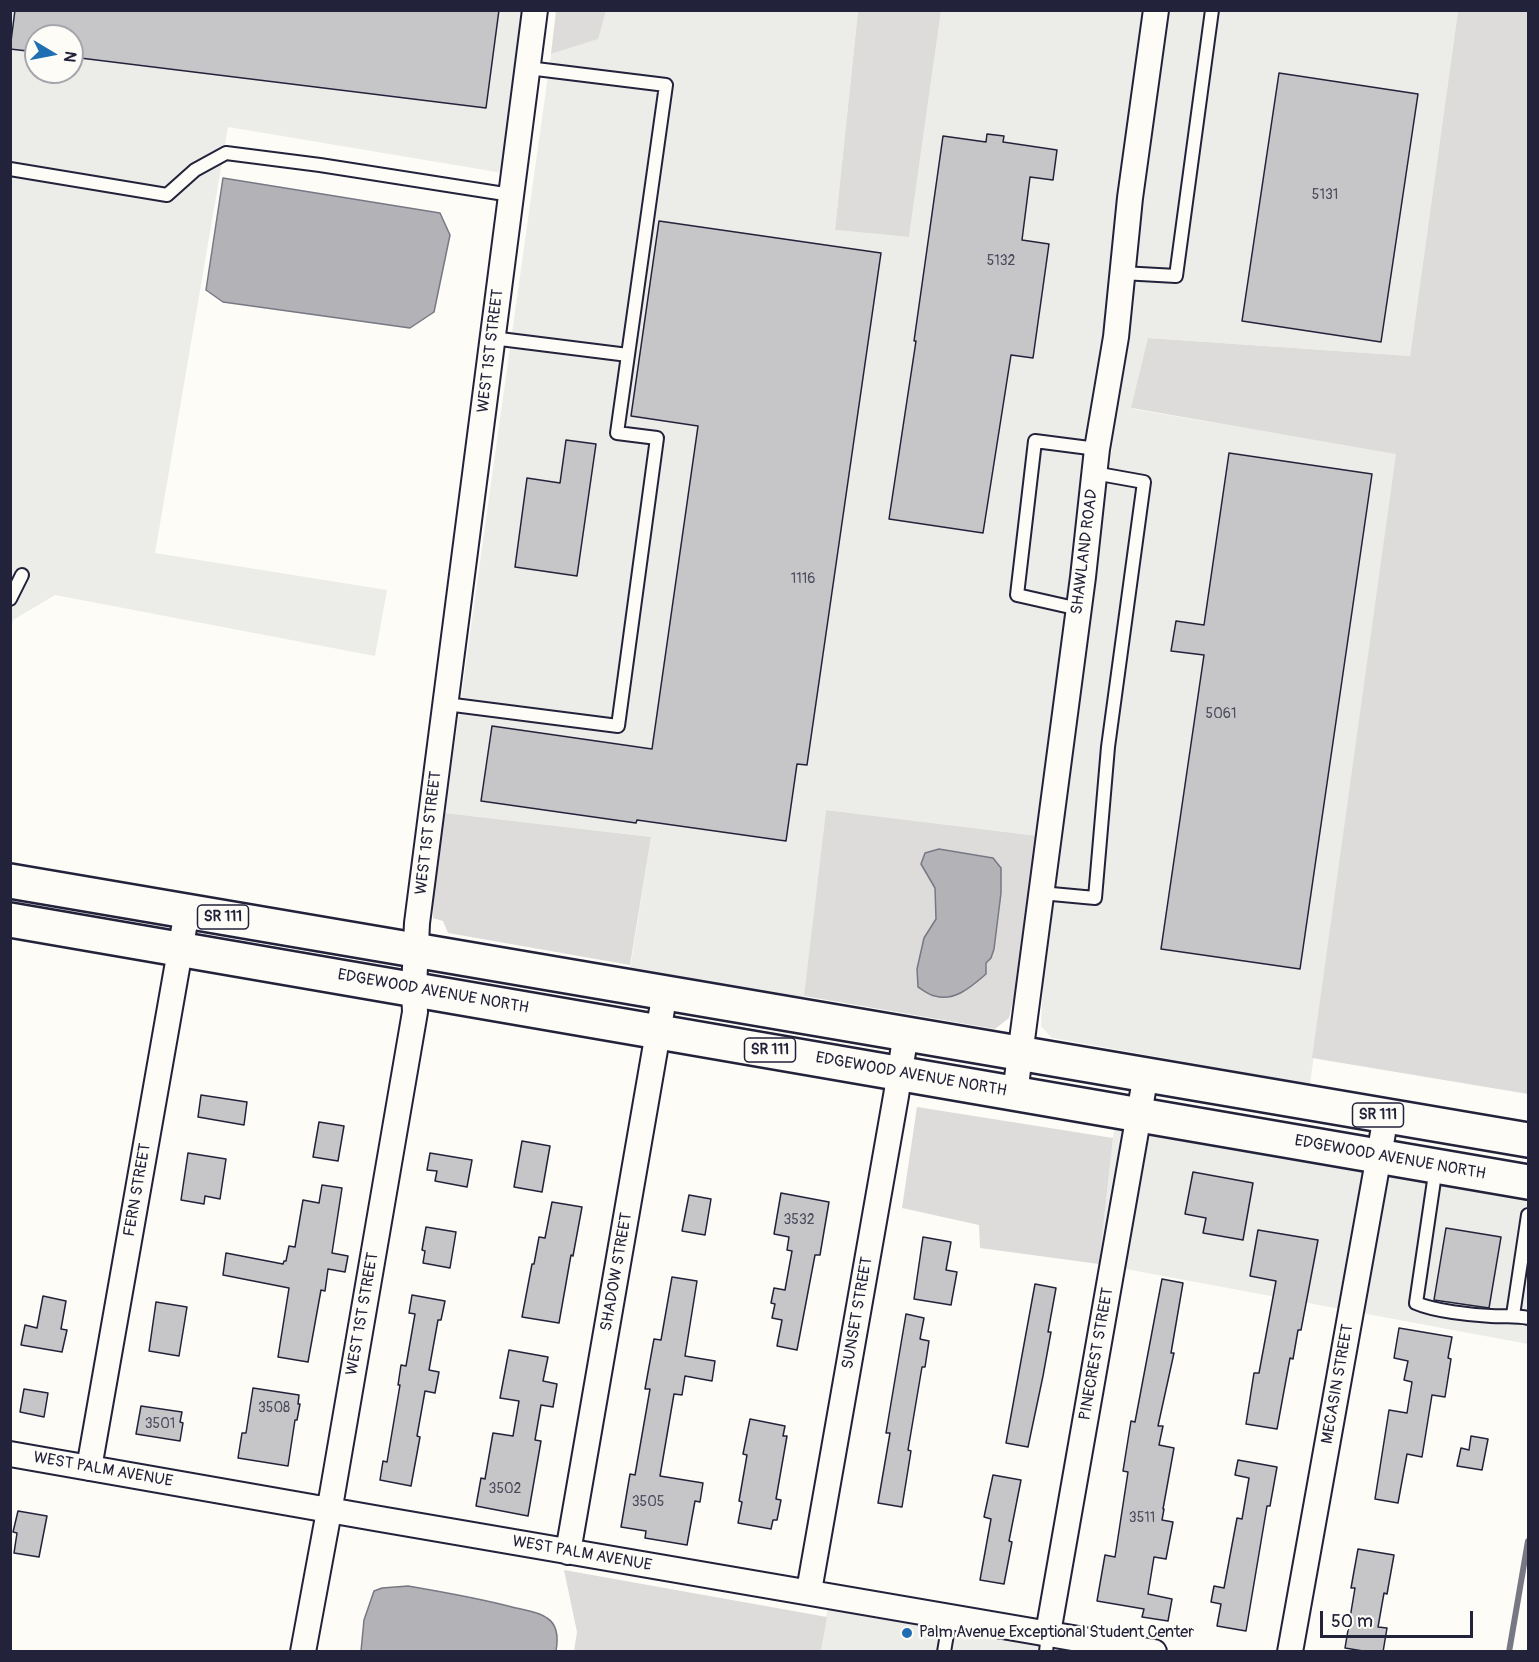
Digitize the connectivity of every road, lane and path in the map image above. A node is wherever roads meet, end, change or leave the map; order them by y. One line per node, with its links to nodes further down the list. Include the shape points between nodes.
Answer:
1 (535, 10): 4 (street, WEST 1ST STREET)
2 (1156, 10): 7 (street, SHAWLAND ROAD)
3 (1212, 10): 7 (lane, via 1176,276)
4 (528, 68): 6 (street, WEST 1ST STREET); 9 (lane, via 666,85)
5 (10, 169): 6 (lane, via 167,195 195,170 226,153)
6 (511, 195): 8 (street, WEST 1ST STREET)
7 (1122, 273): 10 (street, SHAWLAND ROAD, via 1116,337)
8 (492, 338): 9 (lane); 15 (street, WEST 1ST STREET)
9 (628, 355): 15 (lane, via 617,433 657,438 618,726)
10 (1097, 449): 11 (street, SHAWLAND ROAD); 14 (lane, via 1035,441 1017,595)
11 (1094, 473): 14 (street, SHAWLAND ROAD); 17 (lane, via 1144,482 1108,747 1095,898)
12 (22, 575): 13 (lane)
13 (10, 599)
14 (1079, 609): 17 (street, SHAWLAND ROAD)
15 (446, 704): 21 (street, WEST 1ST STREET)
16 (10, 881): 18 (main road, SR 111)
17 (1041, 893): 26 (street, SHAWLAND ROAD)
18 (187, 911): 20 (street, FERN STREET); 21 (main road, SR 111)
19 (10, 920): 20 (main road, EDGEWOOD AVENUE NORTH / SR 111)
20 (180, 949): 22 (main road, EDGEWOOD AVENUE NORTH / SR 111); 40 (street, FERN STREET)
21 (415, 950): 22 (street, WEST 1ST STREET); 23 (main road, SR 111)
22 (414, 989): 24 (main road, EDGEWOOD AVENUE NORTH / SR 111); 41 (street, WEST 1ST STREET, via 415,1012)
23 (665, 992): 24 (street, SHADOW STREET); 25 (main road, SR 111)
24 (658, 1031): 27 (main road, EDGEWOOD AVENUE NORTH / SR 111); 42 (street, SHADOW STREET)
25 (906, 1033): 26 (main road, SR 111); 27 (street, SUNSET STREET)
26 (1020, 1053): 28 (main road, SR 111); 29 (street, SHAWLAND ROAD)
27 (900, 1073): 29 (main road, EDGEWOOD AVENUE NORTH / SR 111); 43 (street, SUNSET STREET)
28 (1146, 1074): 30 (street, PINECREST STREET); 31 (main road, SR 111)
29 (1015, 1093): 30 (main road, EDGEWOOD AVENUE NORTH / SR 111)
30 (1140, 1114): 33 (main road, EDGEWOOD AVENUE NORTH / SR 111); 45 (street, PINECREST STREET)
31 (1386, 1116): 32 (main road, SR 111); 33 (street, MECASIN STREET)
32 (1528, 1140)
33 (1379, 1156): 34 (main road, EDGEWOOD AVENUE NORTH / SR 111); 49 (street, MECASIN STREET)
34 (1436, 1166): 35 (main road, EDGEWOOD AVENUE NORTH / SR 111); 37 (lane, via 1416,1302 1428,1308)
35 (1528, 1182)
36 (1528, 1215): 37 (lane)
37 (1513, 1315): 38 (lane)
38 (1528, 1318)
39 (10, 1454): 40 (street, WEST PALM AVENUE)
40 (89, 1468): 41 (street, WEST PALM AVENUE)
41 (329, 1509): 42 (street, WEST PALM AVENUE); 46 (street, WEST 1ST STREET)
42 (568, 1552): 43 (street, WEST PALM AVENUE)
43 (809, 1592): 44 (street, WEST PALM AVENUE)
44 (950, 1616): 45 (street, WEST PALM AVENUE); 47 (lane)
45 (1047, 1642): 48 (street, WEST PALM AVENUE)
46 (303, 1652)
47 (944, 1652)
48 (1154, 1652)
49 (1290, 1652)

